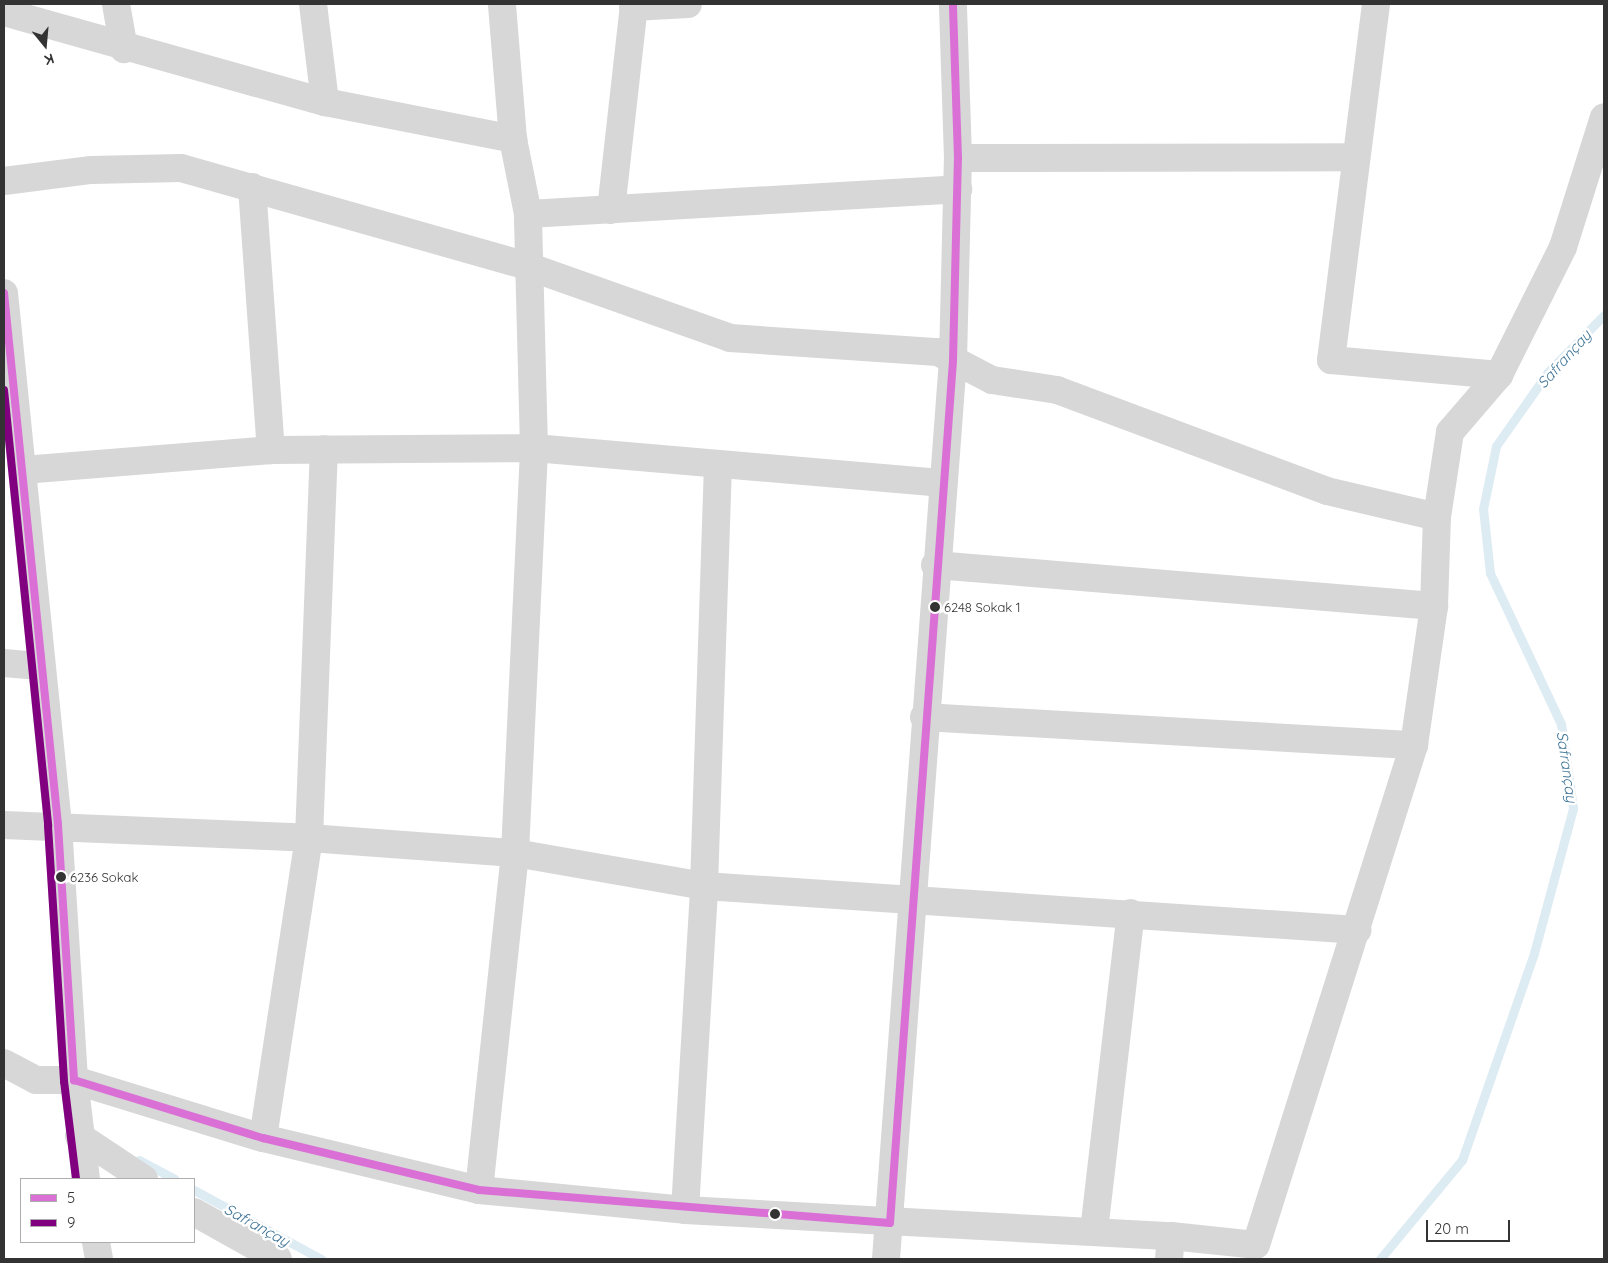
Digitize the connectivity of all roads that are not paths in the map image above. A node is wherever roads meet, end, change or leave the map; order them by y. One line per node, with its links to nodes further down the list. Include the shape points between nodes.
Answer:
1 (116, 4): 9 (street)
2 (313, 4): 10 (street)
3 (502, 4): 12 (street)
4 (688, 4): 7 (street)
5 (953, 4): 14 (street)
6 (1376, 4): 13 (street)
7 (634, 6): 18 (street)
8 (4, 12): 9 (street)
9 (124, 49): 10 (street)
10 (326, 102): 12 (street)
11 (1604, 117): 23 (street, via 1562,247)
12 (513, 139): 19 (street)
13 (1356, 157): 14 (street); 23 (street, via 1332,360)
14 (958, 158): 17 (street)
15 (4, 181): 16 (street, via 91,170 181,168)
16 (252, 188): 20 (street); 25 (street)
17 (958, 189): 18 (street); 22 (street)
18 (611, 210): 19 (street)
19 (528, 214): 20 (street)
20 (530, 266): 22 (street, via 730,338 938,352); 24 (street)
21 (4, 293): 29 (street)
22 (953, 360): 28 (street); 30 (street, via 992,380 1057,390 1161,426 1219,452 1328,491)
23 (1499, 375): 30 (street, via 1450,432)
24 (534, 448): 26 (street); 27 (street); 40 (street)
25 (271, 450): 26 (street); 29 (street)
26 (324, 450): 39 (street)
27 (718, 466): 28 (street); 41 (street)
28 (944, 483): 31 (street)
29 (17, 484): 34 (street)
30 (1437, 517): 32 (street)
31 (935, 565): 32 (street); 35 (street)
32 (1434, 606): 36 (street)
33 (4, 663): 34 (street)
34 (40, 666): 38 (street)
35 (924, 717): 36 (street); 42 (street)
36 (1414, 745): 44 (street)
37 (4, 825): 38 (street)
38 (58, 825): 39 (street); 46 (street)
39 (309, 838): 40 (street); 48 (street)
40 (515, 853): 41 (street); 51 (street)
41 (704, 886): 42 (street); 52 (street)
42 (915, 900): 43 (street); 54 (street)
43 (1131, 914): 44 (street); 55 (street)
44 (1358, 930): 57 (street, via 1256,1245)
45 (4, 1063): 46 (street, via 36,1080)
46 (74, 1080): 47 (street); 48 (street)
47 (79, 1136): 49 (street); 50 (street)
48 (263, 1138): 51 (street)
49 (86, 1178)
50 (142, 1178)
51 (478, 1190): 52 (street)
52 (685, 1210): 54 (street)
53 (195, 1213): 59 (street)
54 (890, 1223): 55 (street); 60 (street)
55 (1094, 1231): 57 (street)
56 (96, 1243): 58 (street)
57 (1170, 1247)
58 (99, 1259)
59 (278, 1259)
60 (886, 1259)

